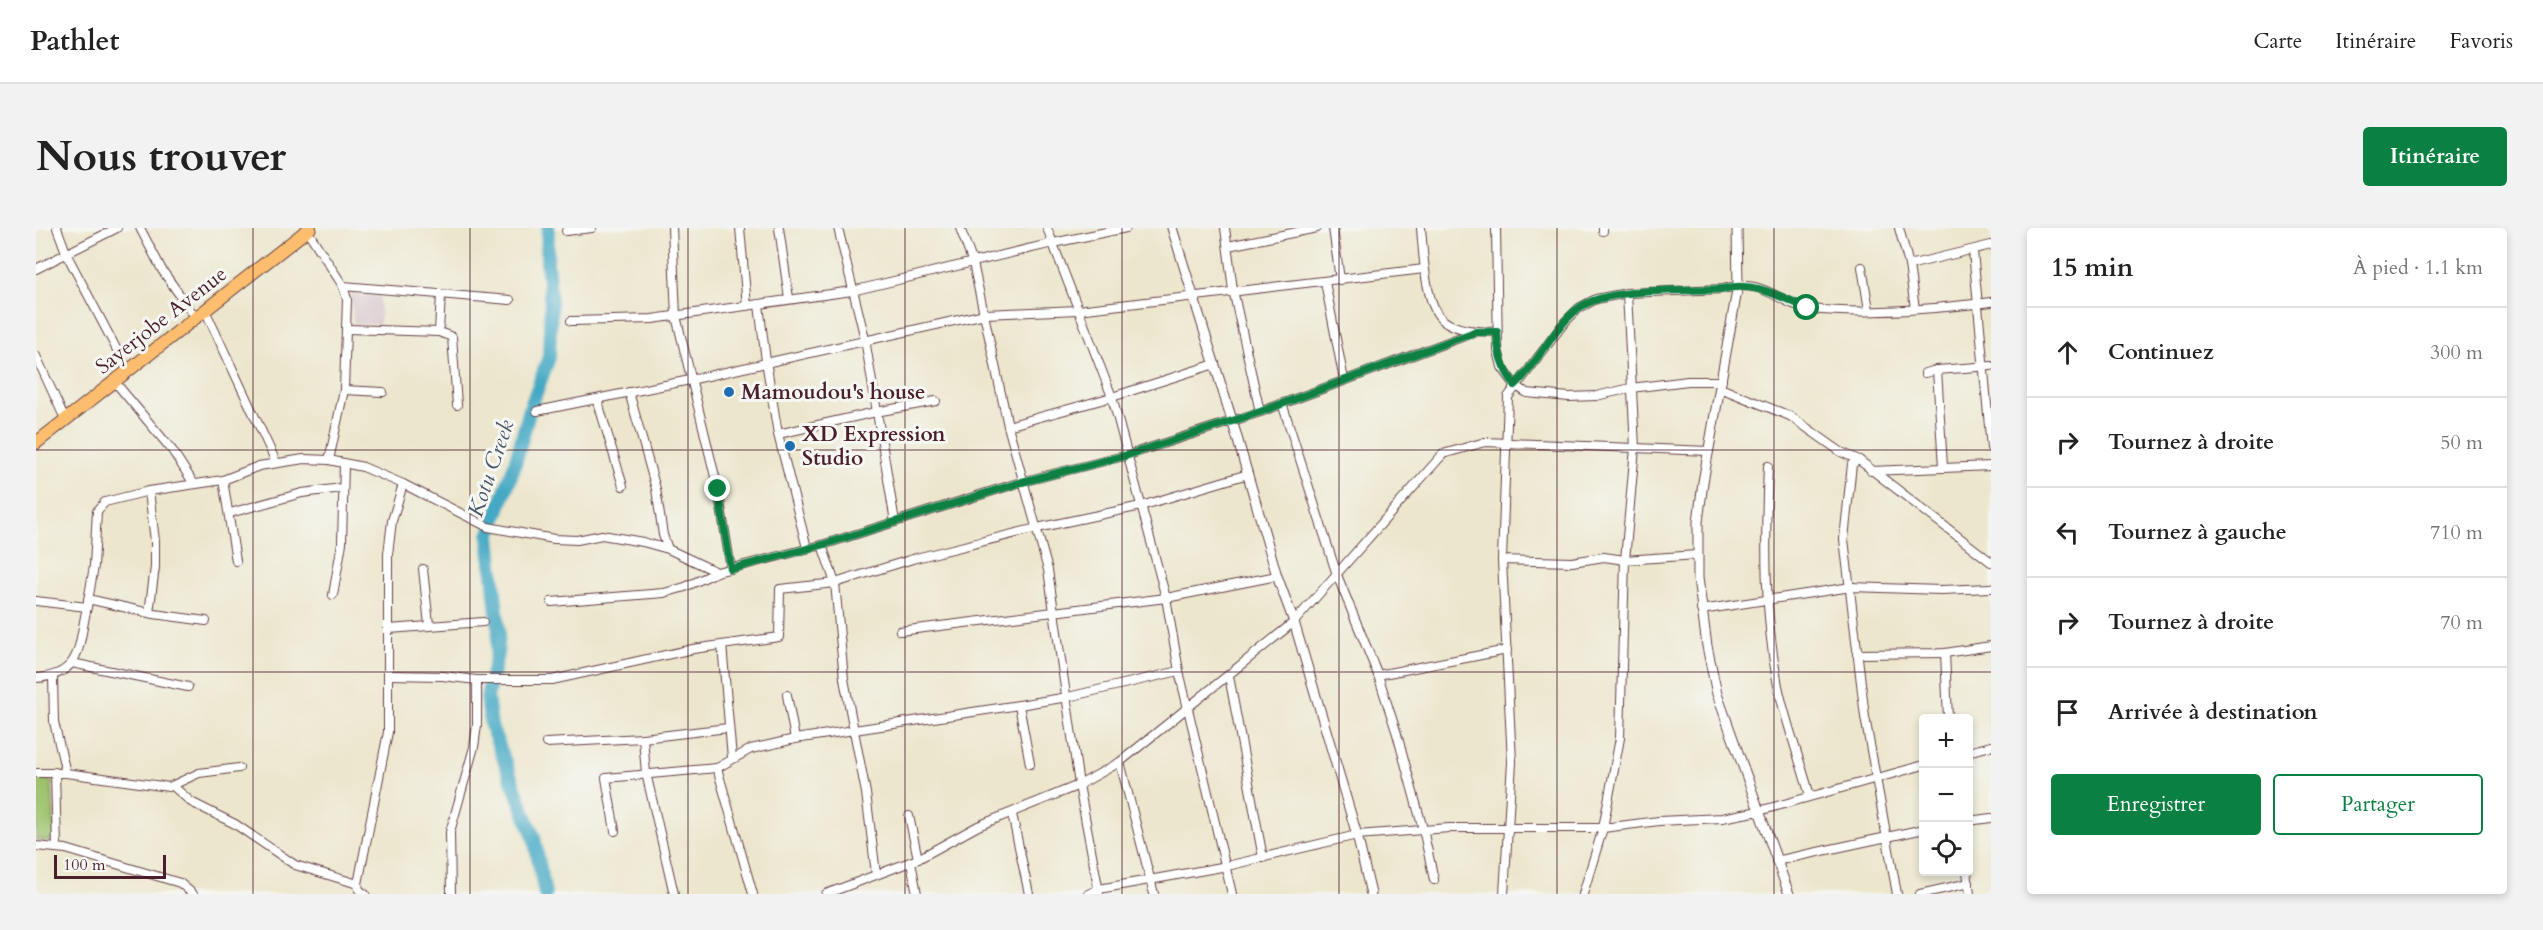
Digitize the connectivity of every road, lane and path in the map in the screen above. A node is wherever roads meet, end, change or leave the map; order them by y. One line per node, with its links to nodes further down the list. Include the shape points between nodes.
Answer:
1 (57, 228): 26 (street)
2 (117, 228): 26 (street)
3 (140, 228): 50 (street, via 162,270)
4 (592, 228): 21 (street)
5 (672, 228): 52 (street)
6 (740, 228): 46 (street)
7 (779, 228): 41 (street)
8 (838, 228): 37 (street)
9 (960, 228): 27 (street)
10 (1047, 228): 22 (street)
11 (1126, 228): 22 (street)
12 (1172, 228): 40 (street)
13 (1226, 228): 24 (street)
14 (1317, 228): 24 (street)
15 (1333, 228): 32 (street)
16 (1421, 228): 31 (street)
17 (1496, 228): 57 (street)
18 (1737, 228): 34 (street)
19 (1899, 228): 28 (street)
20 (309, 229): 35 (street); 50 (main road, Sayerjobe Avenue)
21 (566, 231)
22 (1053, 243): 27 (street); 47 (street)
23 (1991, 245): 25 (street)
24 (1228, 246): 36 (street)
25 (1973, 250): 28 (street); 44 (street)
26 (67, 255): 30 (street); 64 (street)
27 (974, 263): 37 (street); 51 (street)
28 (1909, 265): 48 (street)
29 (1862, 267): 49 (street)
30 (36, 269)
31 (1424, 269): 32 (street); 56 (street, via 1439,317)
32 (1340, 280): 33 (street)
33 (1325, 282): 36 (street); 67 (street)
34 (1738, 285): 38 (street); 49 (street, via 1755,286 1807,308); 69 (street)
35 (343, 286): 39 (street); 54 (street)
36 (1233, 290): 40 (street); 82 (street)
37 (852, 291): 41 (street); 58 (street)
38 (1627, 293): 70 (street, via 1596,298 1579,308 1529,373); 71 (street)
39 (441, 294): 42 (street); 55 (street)
40 (1192, 295): 47 (street); 61 (street)
41 (789, 298): 45 (street)
42 (510, 300)
43 (1991, 302): 44 (street)
44 (1979, 304): 48 (street); 62 (street)
45 (759, 305): 46 (street); 60 (street)
46 (747, 306): 52 (street)
47 (1078, 309): 51 (street); 75 (street)
48 (1915, 309): 49 (street)
49 (1869, 310)
50 (200, 314): 64 (main road, Sayerjobe Avenue); 95 (street)
51 (985, 314): 58 (street); 85 (street)
52 (676, 316): 53 (street); 66 (street)
53 (571, 321)
54 (347, 329): 55 (street); 72 (street)
55 (439, 332): 79 (street, via 452,337)
56 (1475, 332): 57 (street); 67 (street)
57 (1497, 332): 70 (street, via 1502,367)
58 (865, 339): 60 (street); 81 (street)
59 (36, 356): 83 (street)
60 (765, 362): 66 (street); 86 (street)
61 (1215, 364): 75 (street); 84 (street)
62 (1988, 367): 63 (street); 90 (street)
63 (1937, 370): 65 (street); 99 (street)
64 (128, 372): 68 (main road, Sayerjobe Avenue)
65 (1925, 373)
66 (690, 380): 74 (street); 122 (street, via 718,489)
67 (1344, 380): 78 (street)
68 (115, 382): 83 (main road, Sayerjobe Avenue); 104 (street, via 172,450)
69 (1721, 384): 71 (street, via 1688,381); 91 (street); 94 (street, via 1790,416)
70 (1515, 385): 71 (street, via 1527,393 1569,397); 88 (street, via 1508,397)
71 (1631, 388): 89 (street)
72 (344, 390): 73 (street); 93 (street)
73 (383, 392)
74 (629, 392): 76 (street); 114 (street)
75 (1112, 397): 85 (street); 92 (street)
76 (597, 399): 80 (street); 106 (street)
77 (936, 401): 81 (street)
78 (1282, 403): 82 (street); 124 (street)
79 (457, 405)
80 (537, 411)
81 (876, 412): 86 (street); 111 (street)
82 (1260, 412): 84 (street)
83 (65, 419): 87 (main road, Sayerjobe Avenue)
84 (1233, 420): 92 (street); 101 (street)
85 (1008, 426): 103 (street)
86 (778, 434): 115 (street)
87 (36, 443)
88 (1506, 443): 89 (street); 117 (street); 124 (street, via 1485,442 1443,454)
89 (1635, 448): 91 (street); 118 (street)
90 (1991, 448)
91 (1709, 451): 116 (street)
92 (1128, 455): 103 (street); 109 (street)
93 (329, 460): 95 (street); 96 (street)
94 (1859, 460): 100 (street); 127 (street, via 1852,464 1844,539)
95 (276, 462): 102 (street)
96 (344, 463): 105 (street); 107 (street)
97 (1768, 466): 131 (street)
98 (1991, 466): 99 (street)
99 (1943, 467): 100 (street)
100 (1871, 471): 120 (street)
101 (1248, 474): 109 (street); 125 (street)
102 (223, 480): 104 (street); 110 (street)
103 (1022, 482): 111 (street); 112 (street)
104 (194, 484): 108 (street)
105 (403, 484): 114 (street, via 491,528 567,540 613,536); 142 (street, via 390,533)
106 (623, 486)
107 (342, 488): 110 (street, via 302,493); 129 (street, via 342,543)
108 (148, 491): 134 (street, via 98,507); 137 (street, via 155,559)
109 (1141, 506): 112 (street); 130 (street)
110 (230, 513): 119 (street)
111 (895, 522): 113 (street)
112 (1037, 528): 126 (street); 136 (street)
113 (822, 545): 115 (street); 126 (street)
114 (668, 549): 123 (street)
115 (807, 549): 122 (street)
116 (1697, 555): 118 (street); 135 (street)
117 (1502, 560): 118 (street); 146 (street)
118 (1625, 560): 190 (street, via 1620,738)
119 (236, 561)
120 (1991, 562)
121 (423, 569): 141 (street)
122 (731, 569): 123 (street)
123 (717, 572): 133 (street, via 664,593)
124 (1337, 574): 140 (street); 152 (street)
125 (1277, 576): 130 (street); 140 (street)
126 (835, 583): 144 (street, via 780,589 779,637); 164 (street)
127 (1851, 587): 128 (street); 131 (street); 148 (street)
128 (1991, 588)
129 (333, 595)
130 (1166, 598): 136 (street); 150 (street)
131 (1767, 600): 135 (street); 183 (street, via 1779,688)
132 (36, 602): 134 (street)
133 (551, 602)
134 (87, 603): 137 (street); 149 (street)
135 (1701, 610): 184 (street, via 1717,694)
136 (1054, 611): 143 (street); 159 (street)
137 (149, 613): 138 (street)
138 (206, 621)
139 (483, 622): 141 (street)
140 (1294, 622): 153 (street); 194 (street)
141 (429, 625): 142 (street)
142 (389, 629): 151 (street)
143 (900, 631)
144 (722, 645): 156 (street, via 552,680); 163 (street)
145 (1991, 646): 147 (street)
146 (1507, 650): 152 (street); 189 (street, via 1512,762)
147 (1945, 653): 148 (street); 162 (street)
148 (1857, 654): 180 (street)
149 (72, 663): 154 (street); 157 (street)
150 (1179, 671): 159 (street); 161 (street)
151 (389, 675): 156 (street); 207 (street, via 386,750)
152 (1378, 675): 191 (street)
153 (1229, 676): 161 (street); 198 (street)
154 (53, 677): 155 (street); 178 (street, via 54,723)
155 (36, 678)
156 (477, 680): 211 (street, via 474,747 450,832)
157 (188, 687)
158 (787, 695): 166 (street)
159 (1068, 697): 160 (street); 181 (street)
160 (1019, 705): 164 (street); 172 (street)
161 (1188, 708): 171 (street); 201 (street)
162 (1948, 714)
163 (728, 728): 165 (street); 170 (street)
164 (853, 730): 166 (street); 202 (street)
165 (643, 738): 167 (street); 179 (street)
166 (795, 739): 170 (street, via 751,749)
167 (546, 743)
168 (1991, 746): 169 (street)
169 (1973, 751)
170 (732, 758): 175 (street)
171 (1119, 762): 181 (street); 205 (street)
172 (1030, 764)
173 (1919, 766): 180 (street)
174 (239, 768): 182 (street, via 199,773)
175 (717, 768): 179 (street); 213 (street)
176 (36, 772): 177 (street)
177 (55, 772): 178 (street); 197 (street)
178 (66, 773): 182 (street)
179 (646, 773): 193 (street, via 606,778); 212 (street)
180 (1876, 779): 183 (street); 195 (street)
181 (1079, 785): 185 (street); 208 (street)
182 (173, 786): 207 (street, via 191,802 235,824 295,865)
183 (1810, 796): 184 (street)
184 (1759, 811): 190 (street); 200 (street)
185 (1012, 814): 199 (street, via 978,826); 216 (street)
186 (909, 816): 199 (street)
187 (1991, 818): 188 (street)
188 (1973, 820)
189 (1508, 827): 190 (street); 191 (street); 221 (street)
190 (1603, 828): 222 (street)
191 (1423, 829): 194 (street); 204 (street)
192 (1919, 830): 195 (street)
193 (615, 831)
194 (1357, 835): 198 (street); 220 (street)
195 (1886, 836): 200 (street); 224 (street)
196 (36, 846): 197 (street)
197 (57, 848): 209 (street, via 180,883)
198 (1263, 858): 201 (street)
199 (915, 861): 202 (street); 215 (street)
200 (1776, 861): 223 (street)
201 (1227, 866): 205 (street); 219 (street)
202 (876, 874): 214 (street)
203 (1968, 876): 206 (street)
204 (1434, 880)
205 (1151, 881): 208 (street); 218 (street)
206 (1969, 883): 225 (street); 226 (street)
207 (358, 884): 210 (street, via 359,891)
208 (1099, 892): 217 (street)
209 (194, 894)
210 (365, 894)
211 (452, 894)
212 (674, 894)
213 (753, 894)
214 (826, 894)
215 (917, 894)
216 (1029, 894)
217 (1088, 894)
218 (1154, 894)
219 (1232, 894)
220 (1371, 894)
221 (1504, 894)
222 (1583, 894)
223 (1789, 894)
224 (1896, 894)
225 (1920, 894)
226 (1970, 894)

